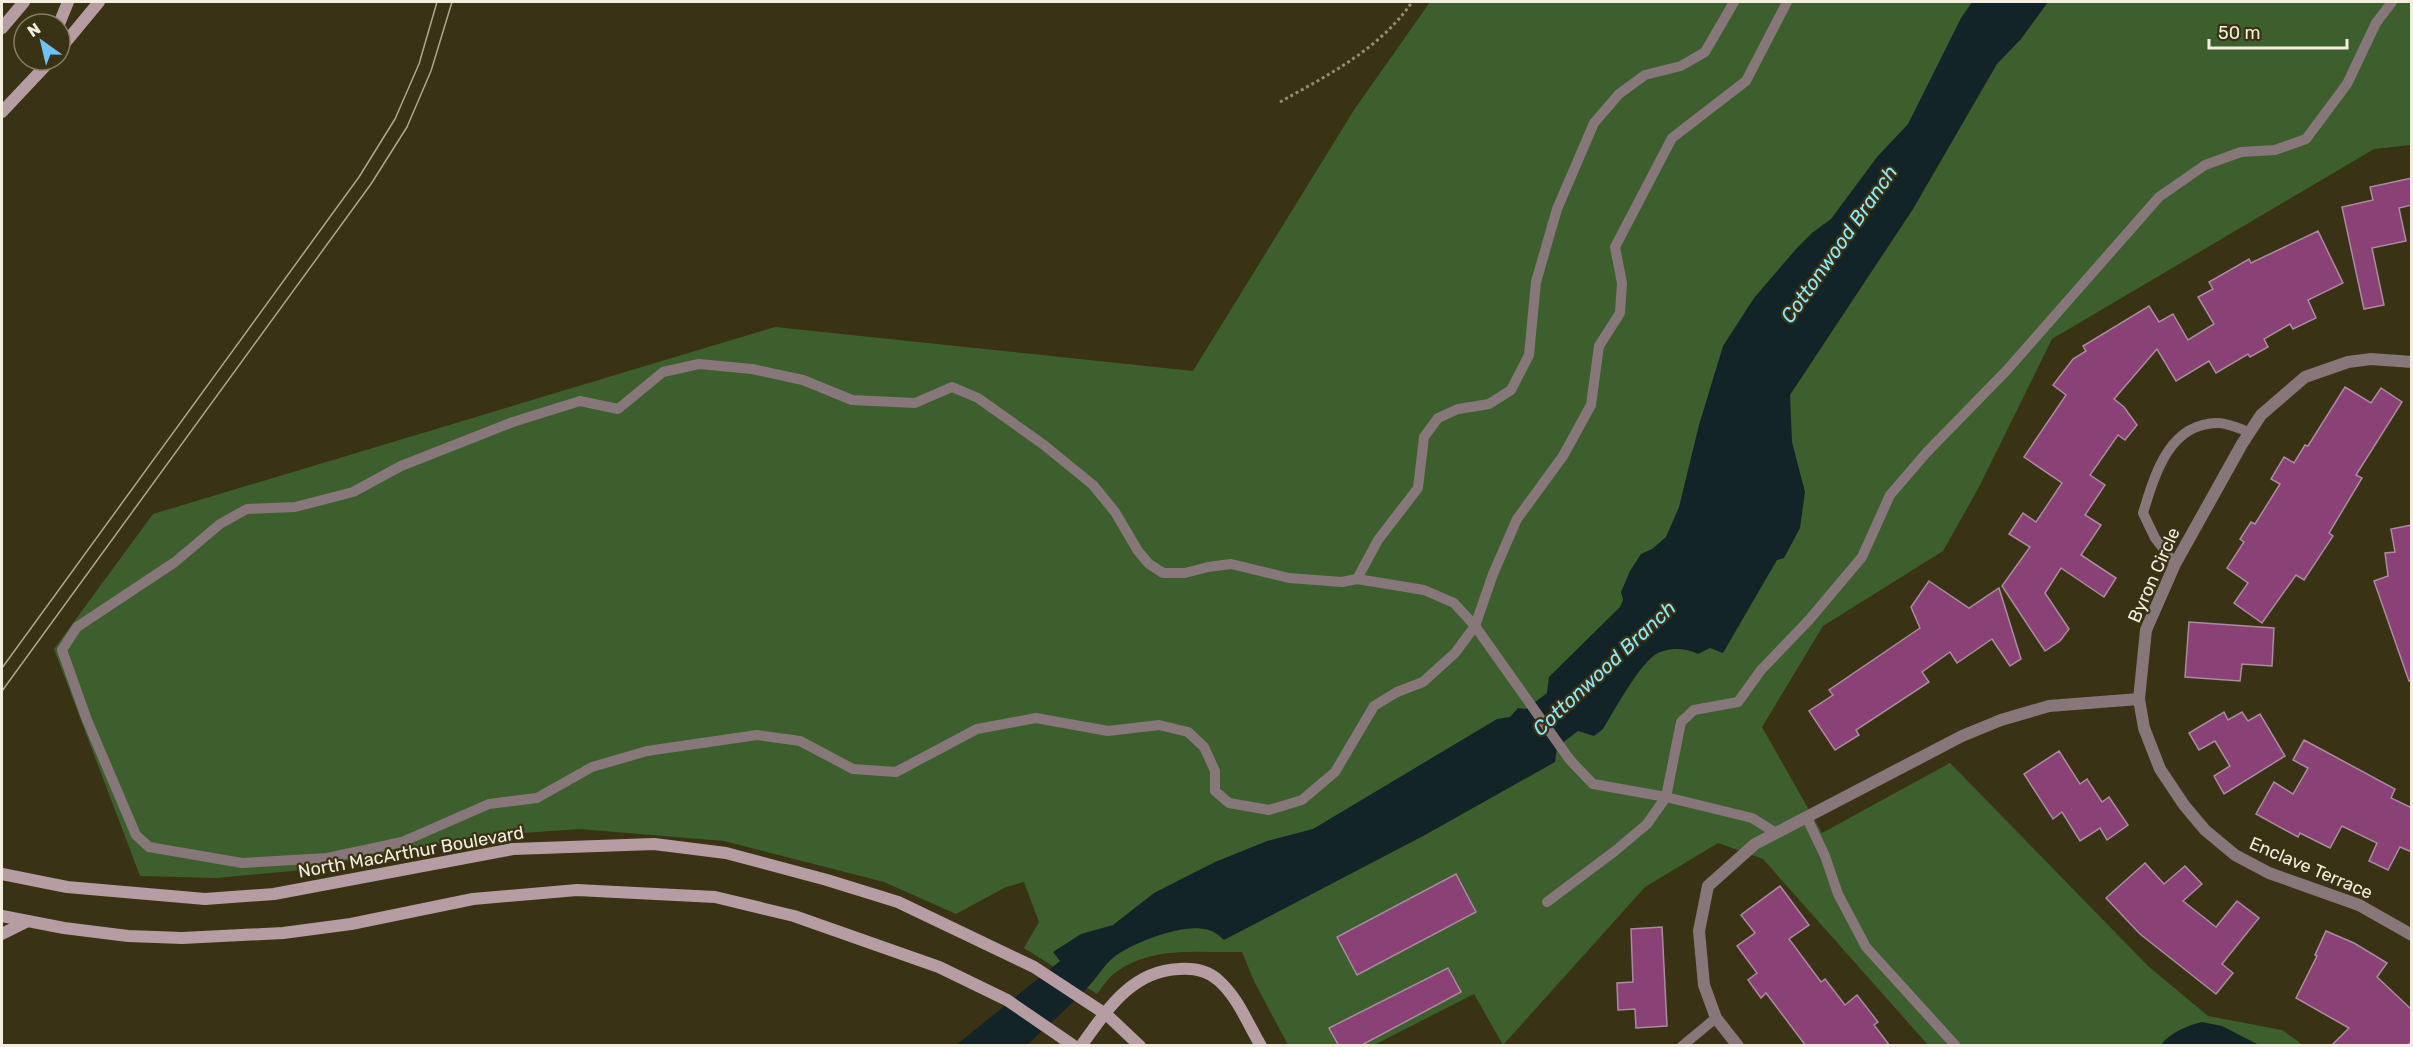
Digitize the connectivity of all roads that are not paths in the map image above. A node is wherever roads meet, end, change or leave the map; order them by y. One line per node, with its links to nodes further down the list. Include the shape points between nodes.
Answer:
1 (24, 2): 6 (main road)
2 (99, 2): 7 (main road)
3 (1734, 2): 15 (lane, via 1705,52 1681,66 1645,75 1619,94 1594,123 1557,209 1536,282 1529,355 1511,390 1489,404 1438,418 1424,437 1418,488 1378,540)
4 (1787, 2): 16 (lane, via 1746,81 1672,138 1615,246 1622,283 1620,313 1599,346 1591,405 1563,456 1517,519)
5 (2392, 2): 18 (lane, via 2376,23 2347,84 2306,140 2274,150 2241,152 2205,165 2159,197 2007,370 1890,495 1862,557 1761,670 1738,702 1695,710 1681,722)
6 (2, 28)
7 (72, 35)
8 (39, 72): 10 (main road)
9 (40, 72): 10 (main road)
10 (37, 76): 11 (main road)
11 (2, 112)
12 (2412, 362): 13 (street, Byron Circle, via 2348,362 2306,377 2261,415)
13 (2249, 432): 14 (street, Byron Circle); 14 (lane, via 2219,423 2189,428 2173,441 2143,513 2155,538)
14 (2175, 564): 17 (street, Byron Circle, via 2146,630)
15 (1357, 579): 16 (lane, via 1424,590 1454,603); 16 (lane, via 1342,582 1289,578 1231,564 1163,573 1138,551 1093,485 978,398 952,387 915,403 852,400 803,380 752,369 699,364 663,372 618,409 580,401 513,422 401,466 353,492 295,507 247,509 220,524 175,562 77,627 62,650 136,835 149,847 242,864 327,858 402,842 489,804 537,798 592,767 647,751 758,735 800,741 853,769 896,772 978,729 1036,718 1108,731 1159,725 1188,732 1204,747 1215,771 1215,791 1229,803 1269,810 1302,800 1335,772 1374,706 1423,682 1455,654)
16 (1475, 626): 18 (lane, via 1570,760 1593,784)
17 (2139, 699): 19 (street, via 2049,706 2001,720 1962,736); 26 (street, Enclave Terrace, via 2144,728 2160,769 2205,830 2235,855 2269,873 2359,905)
18 (1666, 797): 20 (lane, via 1752,818); 22 (lane, via 1647,825)
19 (1807, 818): 20 (street); 34 (lane, via 1838,894 1866,947)
20 (1776, 833): 27 (street, via 1755,844 1708,886 1700,931 1704,985)
21 (2, 874): 30 (main road, North MacArthur Boulevard, via 67,886 205,899 274,894 513,849 654,844 726,853 898,902 1034,967 1107,1016)
22 (1547, 902)
23 (2, 916): 24 (main road)
24 (28, 921): 25 (main road); 28 (main road, via 128,936 182,938 283,933 351,924 473,899 577,890 715,897 794,916 939,967 1007,999)
25 (2, 934)
26 (2412, 935)
27 (1716, 1018): 32 (lane); 33 (street)
28 (1074, 1046)
29 (1081, 1046): 31 (main road, via 1128,987 1169,969 1191,968 1217,979 1230,993)
30 (1140, 1046)
31 (1261, 1046)
32 (1682, 1046)
33 (1738, 1046)
34 (1956, 1046)

